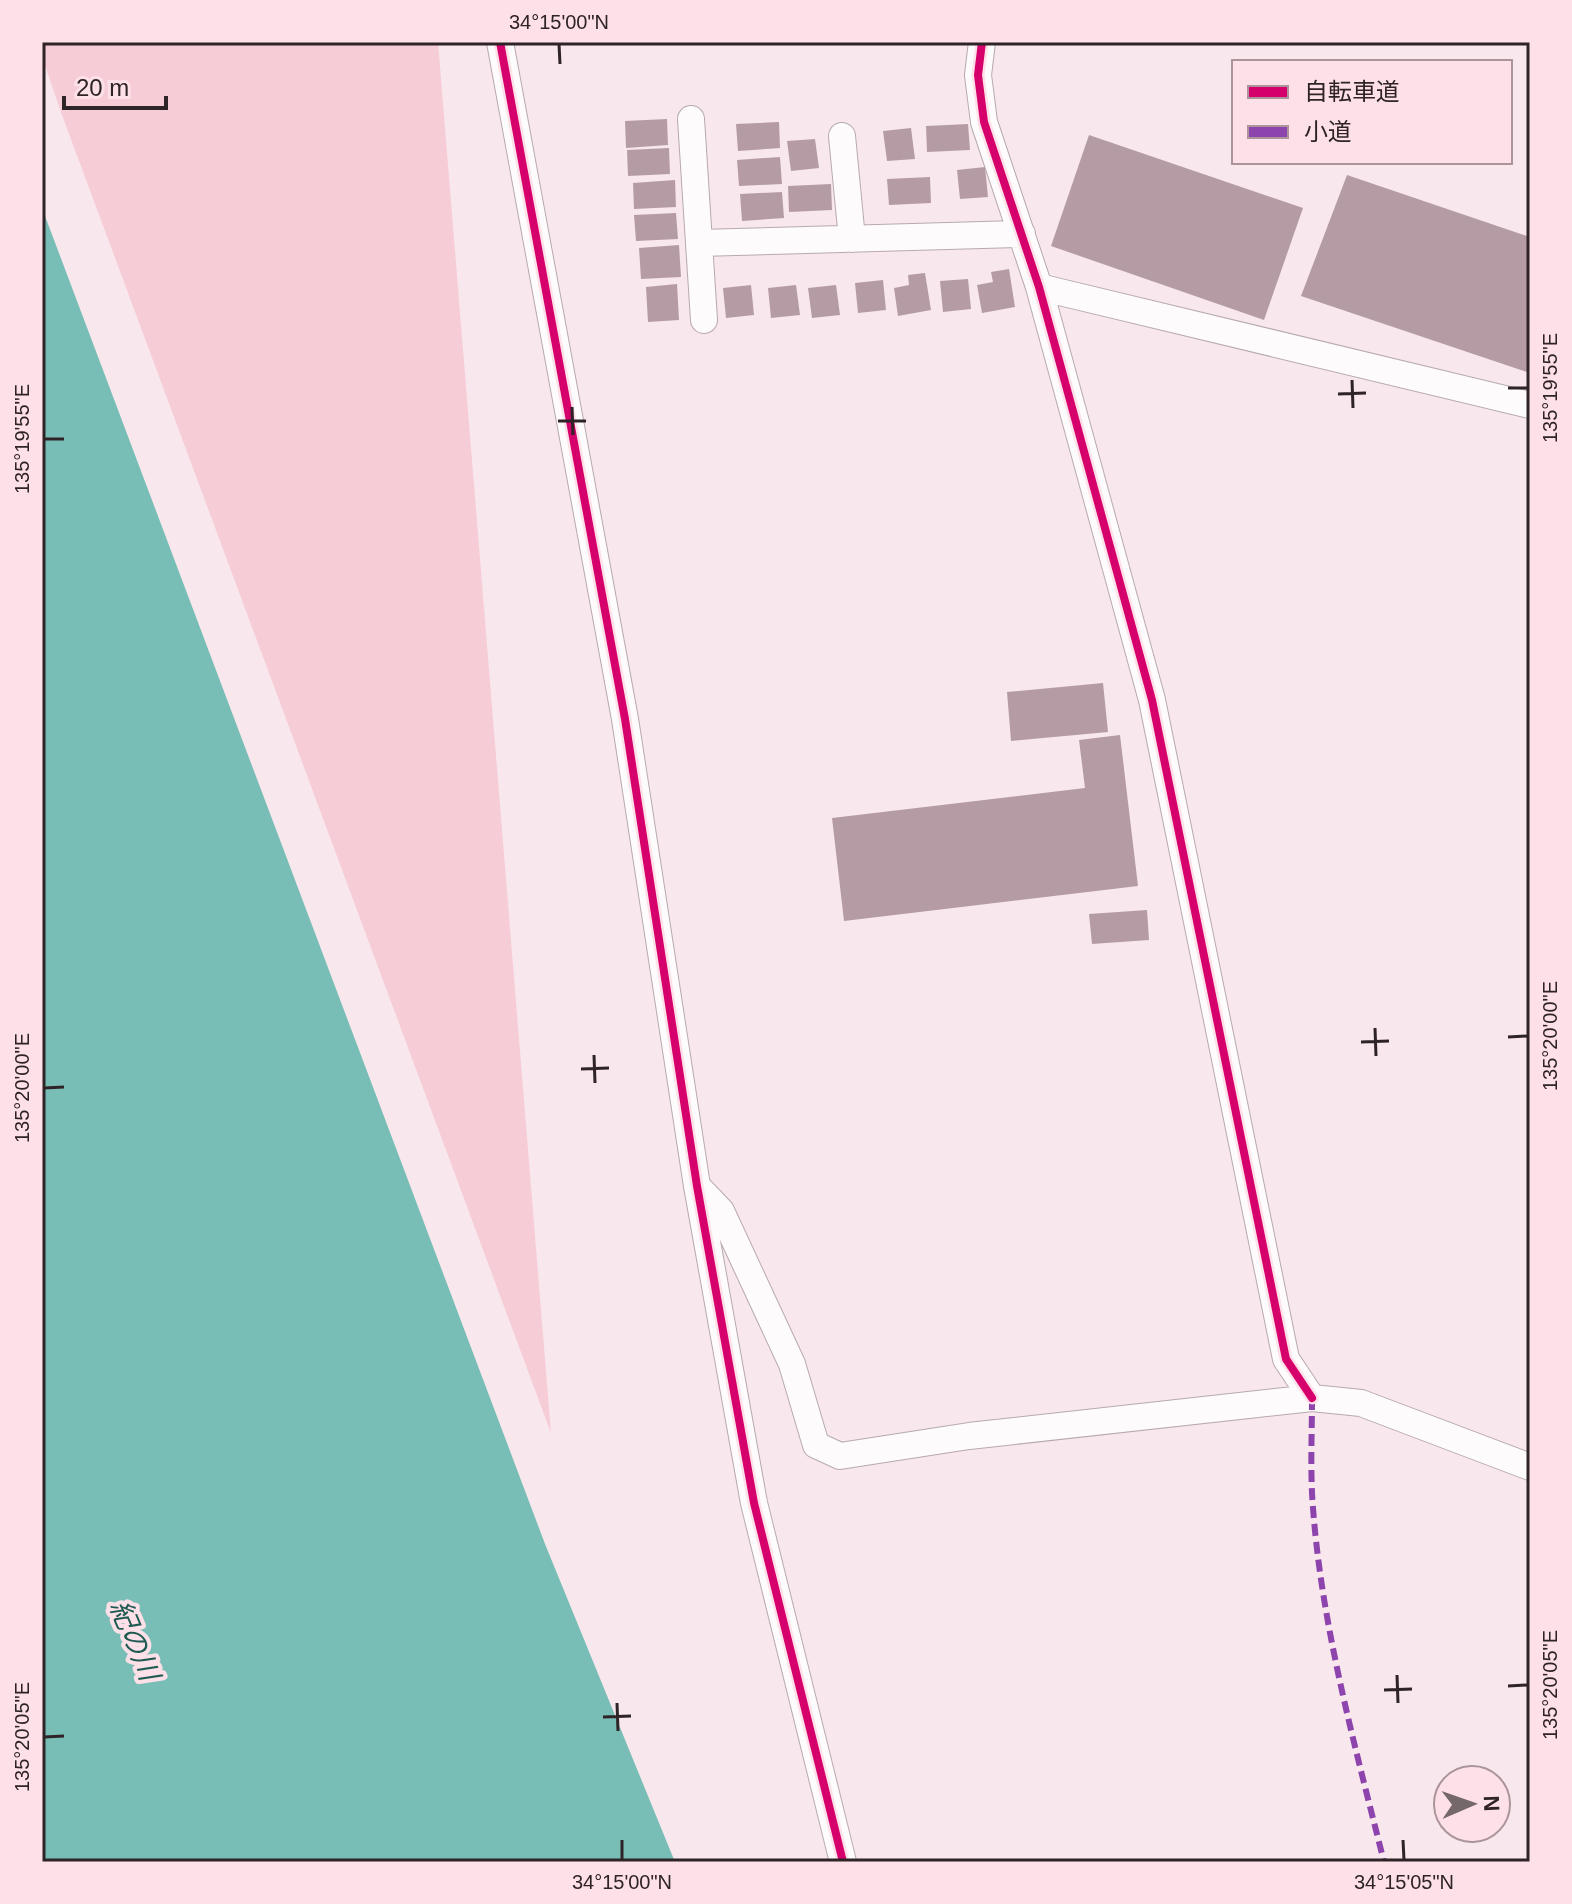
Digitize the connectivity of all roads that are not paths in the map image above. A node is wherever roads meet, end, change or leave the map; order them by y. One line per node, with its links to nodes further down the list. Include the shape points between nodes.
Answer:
1 (500, 42): 11 (street, via 625,719)
2 (982, 42): 5 (street, via 978,75 984,122)
3 (691, 119): 7 (street)
4 (842, 136): 6 (street)
5 (1022, 234): 6 (street); 8 (street)
6 (852, 239): 7 (street)
7 (699, 243): 9 (street)
8 (1039, 287): 10 (street); 12 (street, via 1152,700 1286,1359)
9 (704, 320)
10 (1530, 405)
11 (697, 1186): 12 (street, via 721,1211 785,1350 816,1445 840,1456 969,1436); 14 (street, via 754,1503)
12 (1312, 1398): 13 (street, via 1361,1403)
13 (1530, 1467)
14 (843, 1862)

